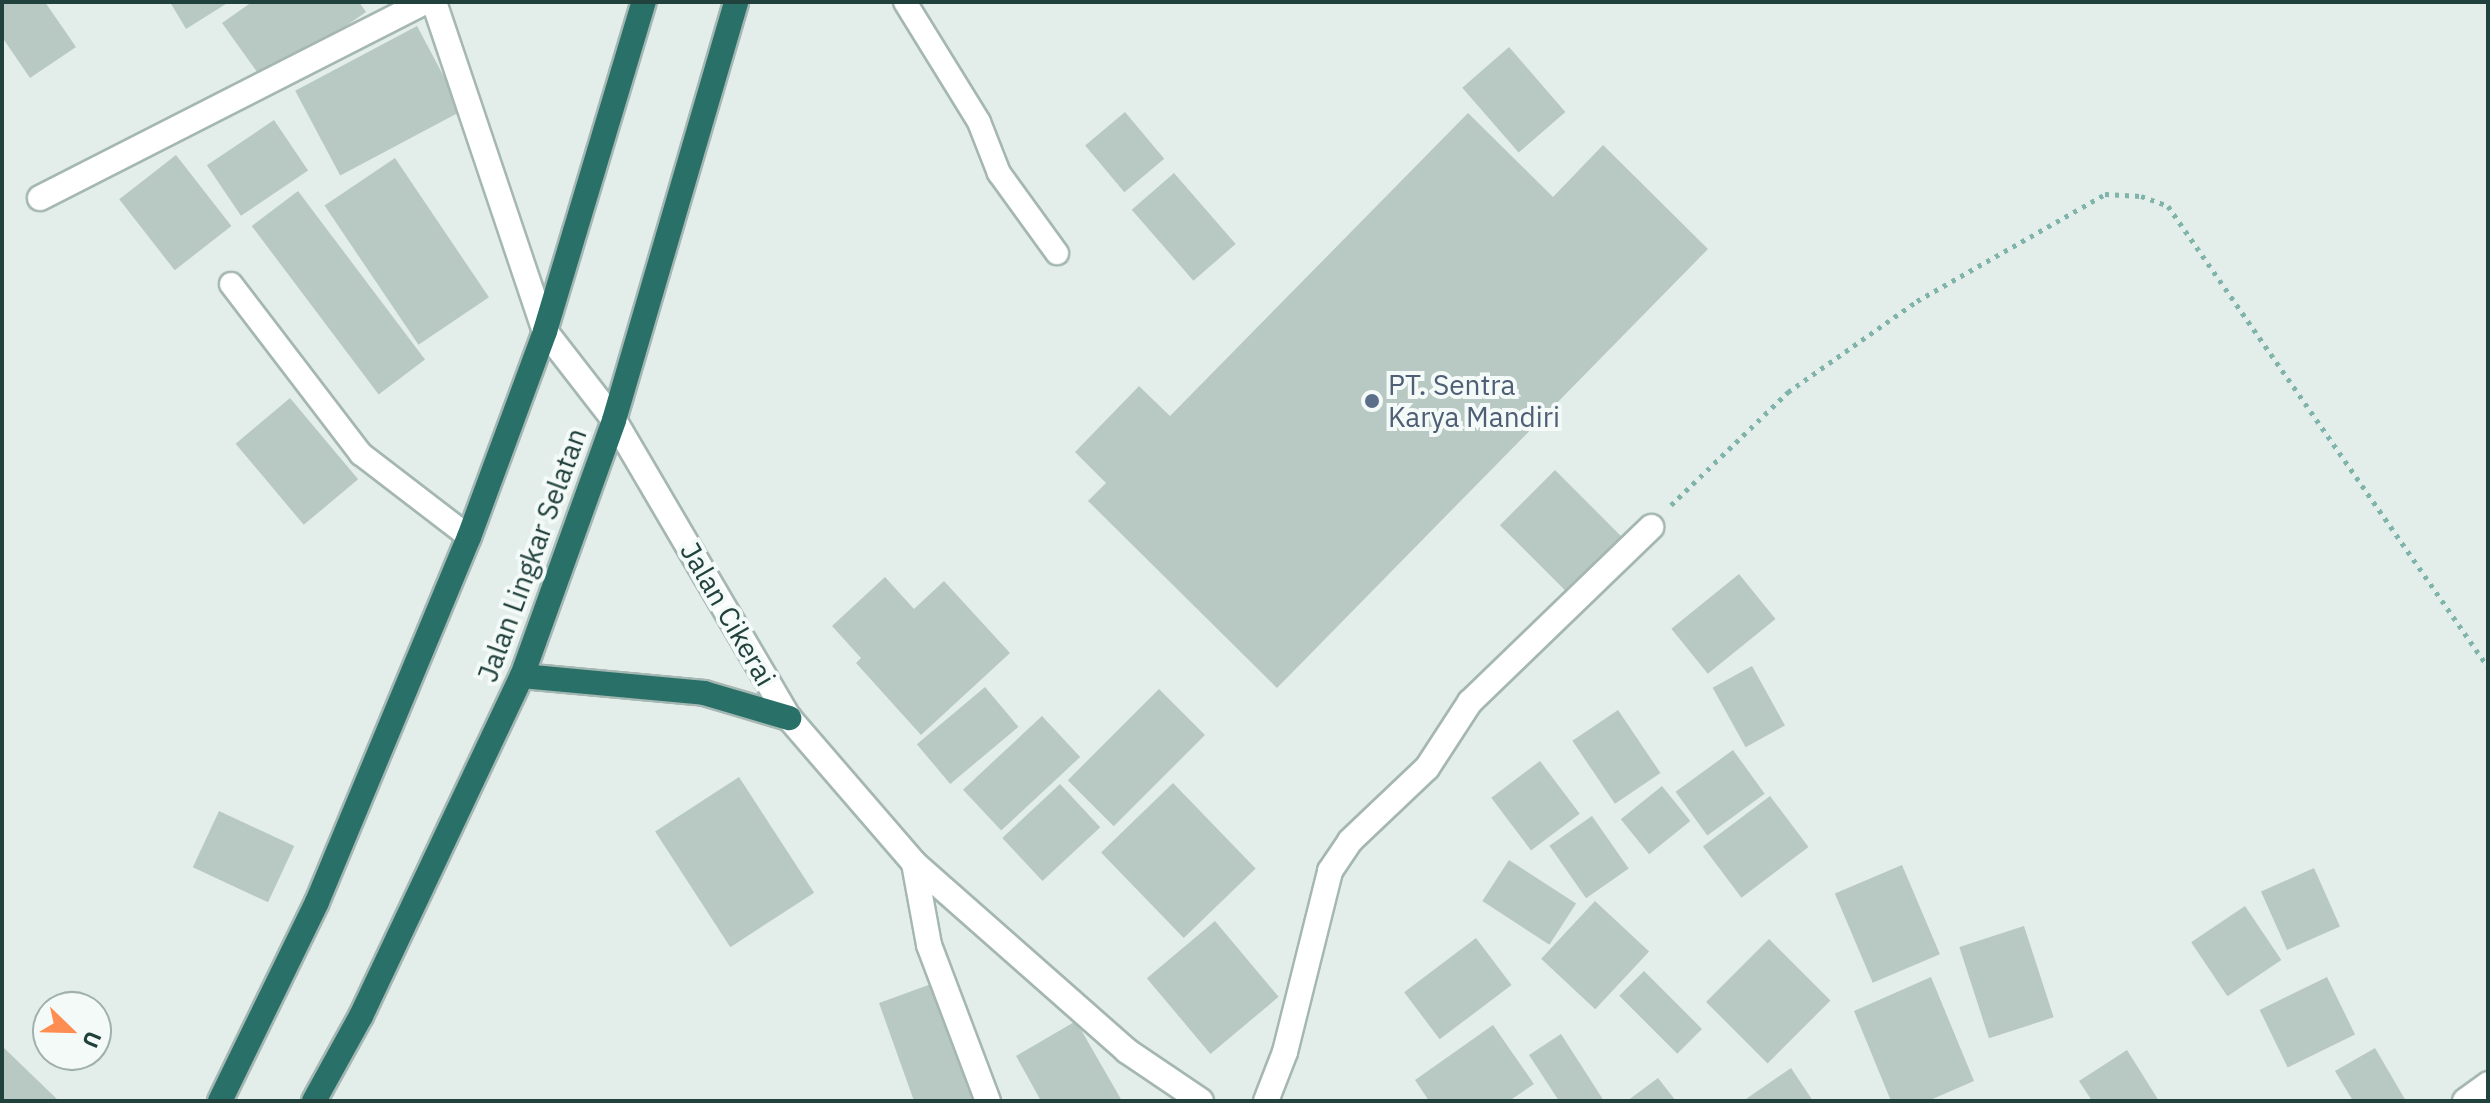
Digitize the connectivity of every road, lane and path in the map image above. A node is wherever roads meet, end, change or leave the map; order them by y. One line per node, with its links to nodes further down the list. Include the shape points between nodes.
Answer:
1 (424, 2): 6 (street)
2 (434, 2): 9 (street, Jalan Cikerai)
3 (644, 2): 9 (highway)
4 (736, 2): 10 (highway, Jalan Lingkar Selatan)
5 (905, 2): 7 (lane, via 979,122 999,173)
6 (40, 198)
7 (1057, 253)
8 (231, 284): 12 (lane, via 361,454)
9 (545, 331): 10 (street, Jalan Cikerai); 12 (highway)
10 (614, 420): 14 (highway, Jalan Lingkar Selatan); 15 (street, Jalan Cikerai)
11 (1651, 527): 13 (path, via 1788,392 1917,301 2105,194 2141,196 2168,206); 22 (street, via 1470,702 1427,768 1350,841 1330,871 1289,1038)
12 (469, 537): 18 (highway, via 317,902)
13 (2488, 667)
14 (522, 676): 15 (highway, via 704,693); 19 (highway, Jalan Lingkar Selatan, via 361,1016)
15 (789, 718): 16 (street, Jalan Cikerai)
16 (914, 863): 20 (street, via 929,945); 21 (street, Jalan Cikerai, via 1127,1051)
17 (2488, 1084): 23 (street)
18 (220, 1101)
19 (314, 1101)
20 (988, 1101)
21 (1201, 1101)
22 (1266, 1101)
23 (2465, 1101)

